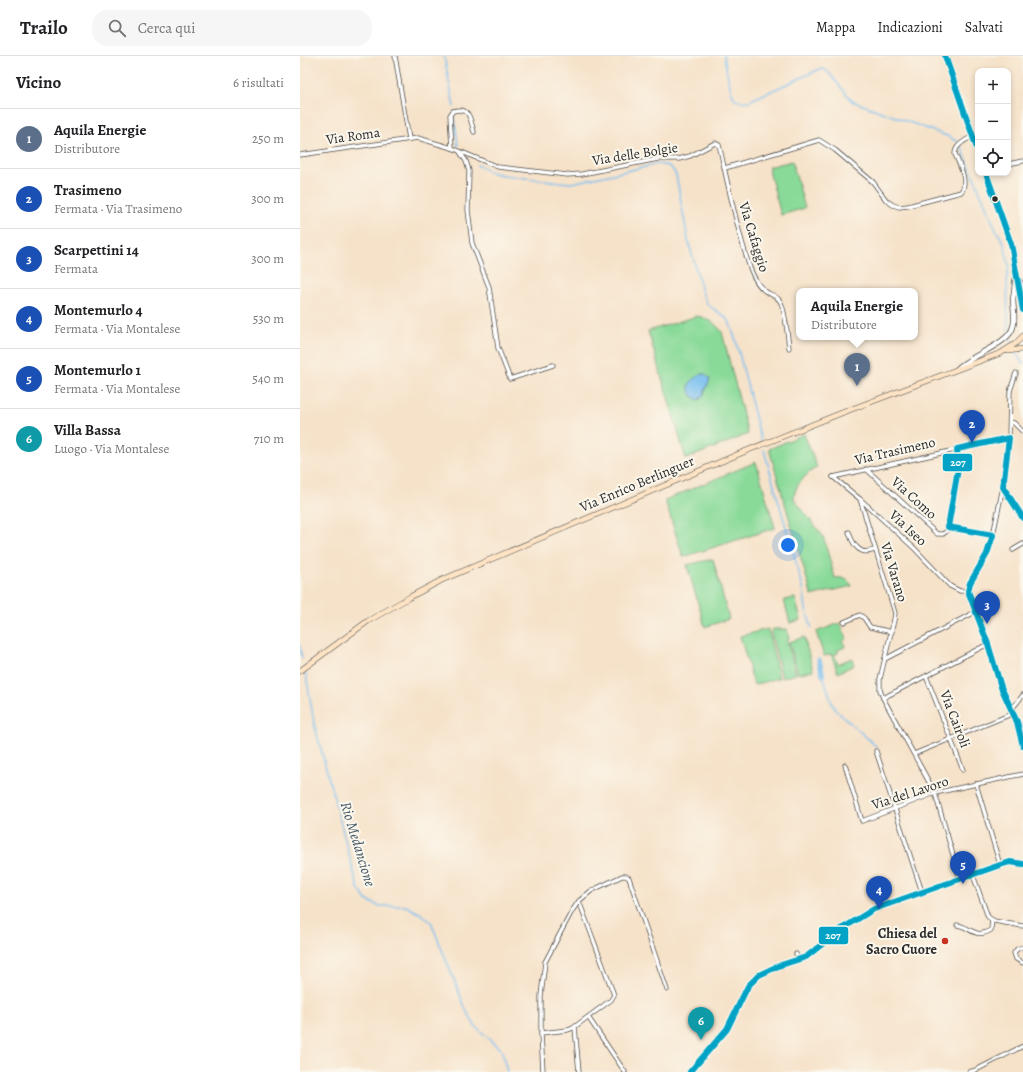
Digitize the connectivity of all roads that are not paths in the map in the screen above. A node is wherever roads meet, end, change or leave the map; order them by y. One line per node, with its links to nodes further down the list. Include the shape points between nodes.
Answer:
1 (394, 56): 5 (street)
2 (945, 56): 4 (street)
3 (474, 132): 7 (street, via 466,111 453,111 450,115)
4 (973, 136): 6 (street); 12 (street, via 955,150 964,182 962,192 908,206 899,207 886,200 873,182 819,140)
5 (409, 139): 7 (street, Via Roma, via 422,139); 9 (street, Via Roma)
6 (975, 142)
7 (452, 148): 8 (street, Via Roma)
8 (459, 151): 12 (street, Via delle Bolgie, via 498,167 567,175 658,159 679,159 715,143 719,145); 21 (street, via 469,171 468,210 472,243 489,287 498,348 510,378)
9 (300, 155)
10 (1023, 161): 11 (street)
11 (1011, 163)
12 (725, 168): 18 (street, Via Cafaggio, via 750,268 756,282 781,302)
13 (987, 176): 14 (street, via 1011,244)
14 (1016, 275): 15 (street); 16 (street); 22 (street, via 1014,323 1011,333)
15 (1023, 287)
16 (1023, 310)
17 (1023, 336): 20 (main road, Via Enrico Berlinguer, via 1016,344)
18 (789, 348)
19 (1023, 349): 20 (main road, Via Enrico Berlinguer)
20 (1001, 353): 22 (main road, Via Enrico Berlinguer)
21 (553, 365)
22 (957, 369): 45 (main road, Via Enrico Berlinguer, via 746,451 442,580 368,621)
23 (1016, 373): 24 (street, via 1010,391)
24 (1010, 422): 25 (street); 26 (street)
25 (1023, 432)
26 (1009, 438): 27 (street, Via Trasimeno); 30 (street)
27 (957, 449): 28 (street, Via Trasimeno); 33 (street, via 958,469)
28 (866, 469): 29 (street, Via Trasimeno); 33 (street, Via Como, via 937,534 945,533)
29 (833, 477): 31 (street, Via Iseo)
30 (1003, 488): 32 (street); 35 (street)
31 (860, 499): 37 (street, Via Varano); 39 (street, Via Iseo, via 914,548 950,586 960,591)
32 (1023, 518)
33 (948, 527): 35 (street, Via Como)
34 (849, 532): 37 (street, via 861,550)
35 (993, 535): 39 (street, via 987,554)
36 (1023, 544): 38 (street)
37 (875, 550): 42 (street, Via Varano, via 894,613)
38 (1013, 550)
39 (968, 591): 40 (street)
40 (977, 611): 43 (street); 44 (street)
41 (844, 622): 42 (street, via 860,615 870,627)
42 (892, 632): 44 (street, Via Varano)
43 (988, 644): 46 (street); 49 (street, via 1001,687)
44 (885, 659): 48 (street, Via Varano, via 880,683)
45 (300, 670)
46 (926, 676): 48 (street); 52 (street, Via Cairoli)
47 (1023, 695): 49 (street)
48 (883, 698): 55 (street)
49 (1012, 709): 50 (street)
50 (1014, 713): 51 (street); 52 (street)
51 (1021, 731): 53 (street)
52 (951, 739): 55 (street); 57 (street, Via Cairoli)
53 (1023, 746)
54 (876, 751): 61 (street)
55 (914, 754): 60 (street)
56 (845, 765): 61 (street, Via del Lavoro, via 862,821)
57 (963, 770)
58 (1023, 774): 59 (street, Via del Lavoro)
59 (976, 784): 60 (street, Via del Lavoro); 63 (street)
60 (935, 793): 61 (street, Via del Lavoro); 65 (street)
61 (895, 809): 66 (street)
62 (1023, 864): 63 (street, via 1010,862)
63 (1000, 865): 64 (street)
64 (973, 875): 65 (street); 68 (street, via 988,917)
65 (960, 879): 66 (street)
66 (922, 892): 73 (street, via 874,909)
67 (579, 901): 75 (street, via 591,891 621,877 629,878); 76 (street, via 614,995); 78 (street, via 545,962 541,996)
68 (992, 920): 69 (street, via 991,930 986,933 973,932); 70 (street)
69 (956, 925)
70 (1023, 926)
71 (1023, 948): 74 (street, via 1017,949 1014,953 1016,959)
72 (796, 954): 73 (street)
73 (799, 960): 83 (street, via 766,971 753,980 727,1029)
74 (1023, 963)
75 (667, 990)
76 (588, 1017): 77 (street); 82 (street)
77 (575, 1026): 78 (street, via 568,1030); 81 (street)
78 (541, 1033): 80 (street)
79 (1023, 1046): 84 (street)
80 (543, 1072)
81 (579, 1072)
82 (625, 1072)
83 (690, 1072)
84 (969, 1072)

